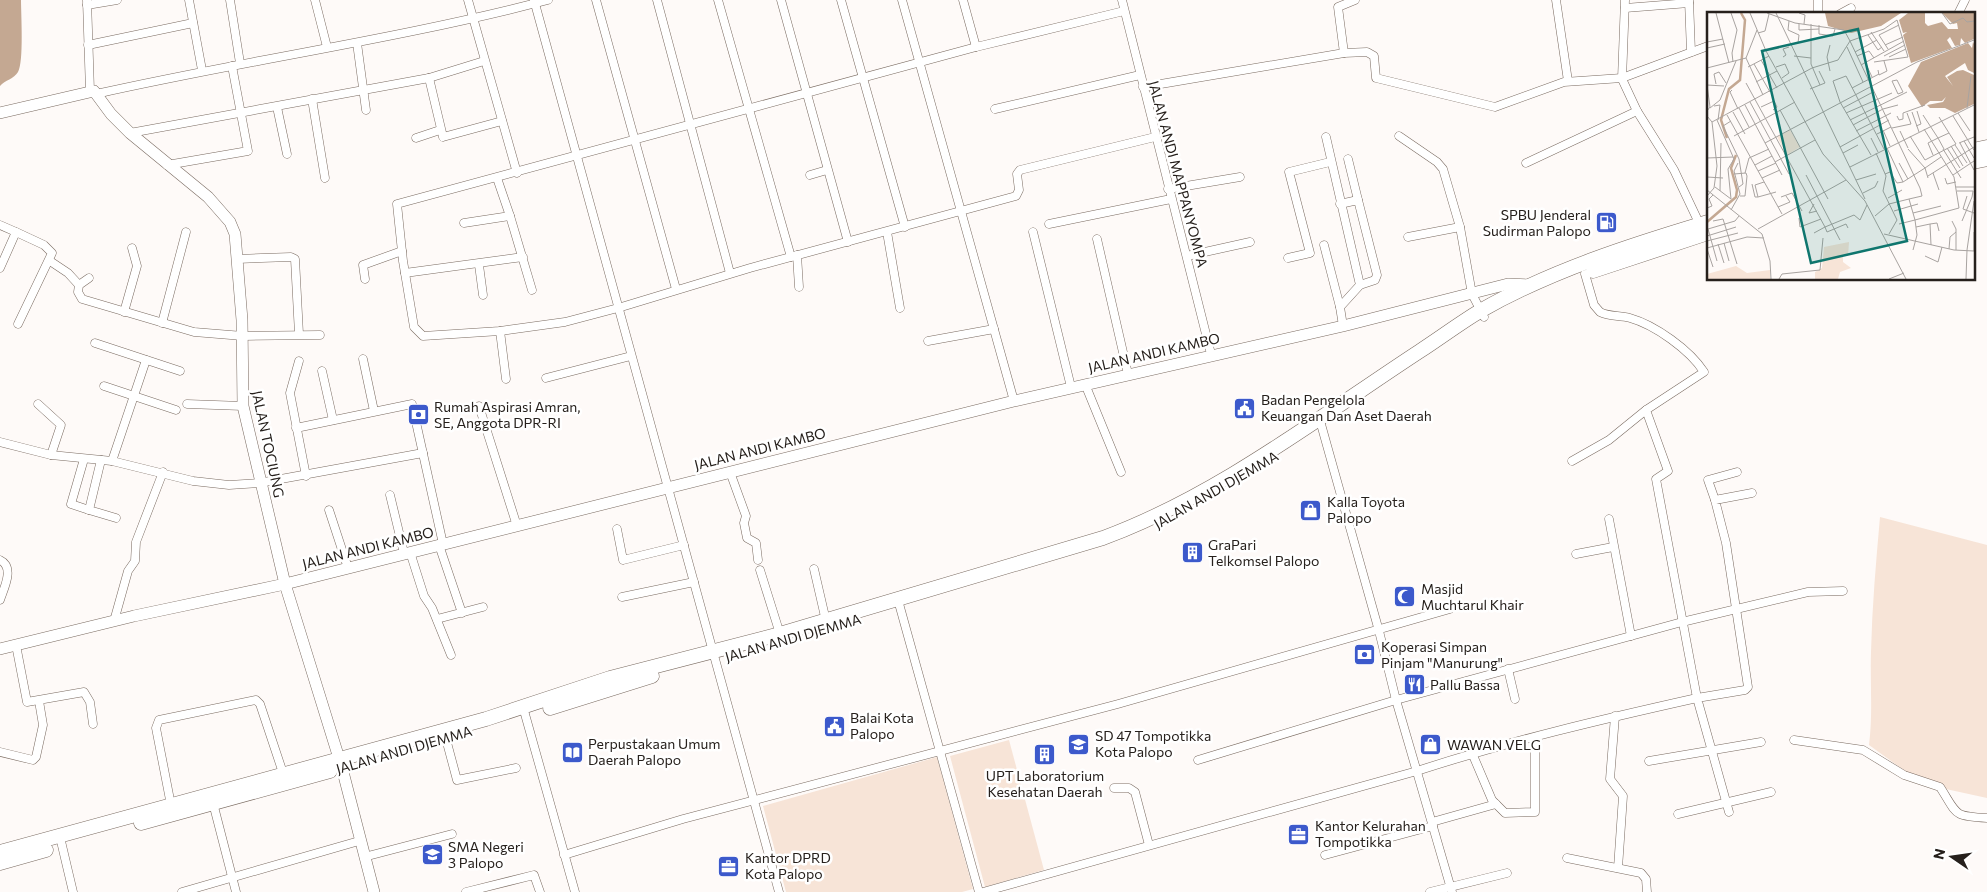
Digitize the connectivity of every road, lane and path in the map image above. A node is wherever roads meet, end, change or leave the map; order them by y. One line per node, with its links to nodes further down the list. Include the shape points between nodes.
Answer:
1 (113, 0): 20 (street)
2 (189, 0): 27 (street)
3 (230, 0): 36 (street)
4 (315, 0): 32 (street)
5 (468, 0): 26 (street)
6 (548, 0): 19 (street)
7 (596, 0): 65 (street)
8 (657, 0): 58 (street)
9 (718, 0): 51 (street)
10 (781, 0): 48 (street)
11 (841, 0): 41 (street)
12 (902, 0): 37 (street)
13 (963, 0): 30 (street)
14 (1122, 0): 23 (street, JALAN ANDI MAPPANYOMPA)
15 (1355, 0): 34 (street, via 1338,7)
16 (1556, 0): 44 (street)
17 (1965, 0): 25 (street)
18 (1689, 1): 21 (street); 33 (street)
19 (534, 2): 26 (street); 69 (street)
20 (87, 3): 29 (street)
21 (1625, 4): 43 (street)
22 (1851, 8): 24 (street)
23 (1124, 11): 30 (street); 40 (street, JALAN ANDI MAPPANYOMPA)
24 (1844, 12)
25 (1959, 12)
26 (473, 19): 28 (street); 35 (street)
27 (193, 23): 29 (street); 39 (street)
28 (357, 43): 32 (street); 46 (street)
29 (88, 45): 47 (street)
30 (976, 46): 37 (street)
31 (1707, 46): 33 (street)
32 (326, 47): 36 (street)
33 (1691, 52): 43 (street)
34 (1344, 53): 44 (street, via 1372,54 1376,78 1487,107); 45 (street)
35 (484, 61): 42 (street); 57 (street)
36 (240, 63): 38 (street)
37 (919, 63): 41 (street); 86 (street)
38 (232, 66): 39 (street); 54 (street)
39 (202, 70): 47 (street)
40 (1140, 75): 45 (street, JALAN ANDI MAPPANYOMPA); 52 (street)
41 (862, 77): 48 (street); 91 (street)
42 (428, 78): 46 (street); 59 (street)
43 (1622, 78): 44 (street); 55 (street)
44 (1568, 81)
45 (1143, 87): 62 (street, JALAN ANDI MAPPANYOMPA)
46 (362, 90): 49 (street); 53 (street)
47 (88, 93): 56 (street); 60 (street, JALAN TOCIUNG)
48 (806, 93): 51 (street); 76 (street)
49 (312, 99): 50 (street); 80 (street)
50 (277, 107): 54 (street); 68 (street)
51 (748, 109): 58 (street); 105 (street)
52 (995, 109)
53 (366, 110)
54 (242, 111): 60 (street); 75 (street, via 247,152)
55 (1637, 111): 74 (street); 93 (street)
56 (0, 113)
57 (502, 122): 59 (street, via 445,137); 77 (street)
58 (690, 125): 65 (street); 114 (street)
59 (440, 130): 64 (street)
60 (130, 133): 75 (street, JALAN TOCIUNG)
61 (1399, 136): 92 (street, via 1443,169)
62 (1155, 137): 82 (street, JALAN ANDI MAPPANYOMPA); 86 (street, via 1020,170 1016,196)
63 (1326, 137): 72 (street)
64 (416, 138)
65 (634, 140): 69 (street); 121 (street)
66 (1987, 147): 67 (highway)
67 (1974, 150)
68 (287, 154)
69 (576, 154): 77 (street); 127 (street)
70 (1348, 159): 84 (street)
71 (1987, 159): 73 (highway)
72 (1330, 162): 85 (street); 108 (street, via 1289,172 1310,253)
73 (1974, 162)
74 (1526, 163)
75 (167, 165): 109 (street, JALAN TOCIUNG, via 222,211 235,234)
76 (828, 170): 78 (street); 100 (street)
77 (517, 173): 81 (street)
78 (810, 175)
79 (1240, 177): 82 (street)
80 (325, 178)
81 (497, 178): 87 (street); 104 (street, via 397,204)
82 (1168, 189): 83 (street, JALAN ANDI MAPPANYOMPA)
83 (1171, 199): 89 (street); 106 (street, JALAN ANDI MAPPANYOMPA)
84 (1358, 200): 85 (street); 119 (street, via 1377,275 1376,279)
85 (1340, 204): 119 (street)
86 (961, 212): 91 (street); 134 (street)
87 (510, 216): 88 (street); 107 (street)
88 (464, 223)
89 (1049, 224)
90 (0, 225): 94 (street)
91 (905, 227): 96 (street)
92 (1460, 227): 98 (street); 124 (street)
93 (1705, 227): 115 (highway); 122 (highway)
94 (16, 232): 110 (street, via 50,249); 112 (street)
95 (186, 232): 131 (street)
96 (887, 232): 100 (street); 128 (street)
97 (1033, 232): 153 (street)
98 (1408, 237)
99 (1097, 239): 148 (street)
100 (848, 242): 105 (street)
101 (1250, 242): 106 (street)
102 (1324, 245): 126 (street)
103 (132, 248): 129 (street, via 137,266)
104 (402, 251): 113 (street); 117 (street, via 363,265)
105 (794, 256): 114 (street); 120 (street)
106 (1187, 256): 141 (street, JALAN ANDI MAPPANYOMPA)
107 (523, 257): 111 (street); 123 (street)
108 (1288, 258)
109 (237, 259): 136 (street, via 296,259); 138 (street, JALAN TOCIUNG)
110 (50, 261): 118 (street); 132 (street)
111 (479, 265): 113 (street); 125 (street)
112 (0, 268)
113 (404, 273): 135 (street, via 414,327 420,335)
114 (730, 273): 121 (street)
115 (1585, 274): 122 (highway); 161 (street, via 1594,304 1600,312 1632,318 1655,328 1703,371 1702,376)
116 (88, 278): 118 (street)
117 (365, 279)
118 (79, 285): 129 (street, via 82,299)
119 (1360, 285): 126 (street)
120 (799, 287)
121 (676, 289): 127 (street)
122 (1531, 289): 124 (street, JALAN ANDI KAMBO, via 1508,284); 130 (highway, JALAN ANDI DJEMMA)
123 (532, 290)
124 (1472, 294): 130 (street); 133 (street, JALAN ANDI KAMBO)
125 (483, 295)
126 (1340, 307): 133 (street)
127 (618, 308): 135 (street, via 549,325); 142 (street)
128 (900, 308)
129 (124, 312): 131 (street)
130 (1482, 314): 164 (highway, JALAN ANDI DJEMMA)
131 (162, 323): 138 (street, via 194,332)
132 (18, 324)
133 (1343, 326): 141 (street, JALAN ANDI KAMBO)
134 (994, 329): 139 (street); 155 (street)
135 (500, 330): 150 (street)
136 (299, 334): 137 (street); 138 (street)
137 (320, 335)
138 (243, 336): 158 (street, JALAN TOCIUNG)
139 (928, 341)
140 (95, 343): 144 (street)
141 (1211, 354): 148 (street, JALAN ANDI KAMBO)
142 (631, 356): 149 (street); 179 (street)
143 (363, 359): 162 (street)
144 (146, 360): 147 (street); 154 (street)
145 (299, 361): 165 (street, via 290,393)
146 (322, 371): 163 (street)
147 (180, 372)
148 (1128, 374): 151 (street, JALAN ANDI KAMBO)
149 (546, 378)
150 (506, 379)
151 (1085, 384): 153 (street, JALAN ANDI KAMBO); 175 (street)
152 (104, 386): 154 (street)
153 (1071, 387): 155 (street, JALAN ANDI KAMBO)
154 (134, 396): 160 (street); 171 (street)
155 (1014, 401): 174 (street, JALAN ANDI KAMBO)
156 (38, 404): 168 (street, via 61,425)
157 (187, 404): 158 (street)
158 (242, 406): 178 (street, JALAN TOCIUNG)
159 (479, 406): 187 (street)
160 (176, 410)
161 (1646, 410): 172 (street, via 1609,440); 212 (street, via 1668,470 1656,479)
162 (374, 411): 163 (street); 167 (street, via 412,404)
163 (333, 420): 165 (street)
164 (1320, 421): 204 (highway, JALAN ANDI DJEMMA, via 1182,504 1142,524); 213 (street)
165 (296, 428): 177 (street)
166 (0, 442): 168 (street)
167 (423, 453): 177 (street); 189 (street)
168 (51, 455): 169 (street)
169 (84, 459): 170 (street); 183 (street, via 71,504)
170 (102, 460): 171 (street); 183 (street)
171 (112, 461): 173 (street)
172 (1572, 461)
173 (163, 472): 178 (street, via 214,484); 210 (street, via 136,542 135,561 128,571)
174 (730, 472): 179 (street, JALAN ANDI KAMBO); 195 (street, via 746,516 746,532 756,543)
175 (1120, 472)
176 (1737, 472): 182 (street, via 1708,480)
177 (306, 476): 178 (street)
178 (259, 483): 200 (street, JALAN TOCIUNG)
179 (668, 487): 187 (street, JALAN ANDI KAMBO); 190 (street)
180 (1752, 493): 182 (street)
181 (390, 495): 192 (street)
182 (1715, 500): 207 (street, via 1726,543)
183 (89, 510): 185 (street)
184 (329, 510): 196 (street)
185 (116, 518)
186 (1609, 519): 191 (street)
187 (516, 526): 189 (street, JALAN ANDI KAMBO)
188 (617, 529): 190 (street, via 624,560)
189 (441, 545): 192 (street, JALAN ANDI KAMBO); 208 (street)
190 (684, 545): 199 (street)
191 (1613, 548): 193 (street); 215 (street)
192 (407, 552): 196 (street, JALAN ANDI KAMBO); 209 (street)
193 (1576, 554)
194 (0, 560): 203 (street, via 6,563 8,570)
195 (758, 560)
196 (348, 568): 200 (street, JALAN ANDI KAMBO)
197 (814, 569): 211 (street)
198 (760, 570): 214 (street)
199 (694, 582): 202 (street); 219 (street)
200 (285, 584): 210 (street, JALAN ANDI KAMBO); 238 (street, JALAN TOCIUNG)
201 (1843, 592): 207 (street, via 1808,592)
202 (622, 597)
203 (0, 600)
204 (900, 603): 211 (highway, JALAN ANDI DJEMMA); 219 (highway, JALAN ANDI DJEMMA); 233 (street)
205 (483, 607): 208 (street)
206 (1450, 609): 213 (street)
207 (1736, 610): 212 (street); 221 (street, via 1748,687)
208 (462, 613): 209 (street)
209 (437, 619): 218 (street)
210 (114, 621): 216 (street, JALAN ANDI KAMBO)
211 (826, 621): 214 (highway, JALAN ANDI DJEMMA)
212 (1682, 622): 215 (street); 221 (street)
213 (1379, 631): 223 (street); 233 (street)
214 (780, 634): 219 (highway, JALAN ANDI DJEMMA)
215 (1631, 636): 220 (street)
216 (16, 646): 217 (street, JALAN ANDI KAMBO); 224 (street, via 27,702)
217 (0, 649)
218 (451, 655)
219 (714, 656): 225 (highway, JALAN ANDI DJEMMA, via 610,678); 244 (street)
220 (1508, 669): 222 (street); 223 (street)
221 (1697, 698): 226 (street); 232 (street)
222 (1515, 699)
223 (1396, 700): 236 (street); 240 (street)
224 (39, 701): 227 (street, via 84,692 90,702); 234 (street, via 43,725 36,757 33,760)
225 (524, 711): 229 (highway, JALAN ANDI DJEMMA); 238 (highway, JALAN ANDI DJEMMA); 258 (street)
226 (1616, 716): 228 (street); 263 (street, via 1610,779 1623,796)
227 (93, 724)
228 (1535, 738): 235 (street); 247 (street, via 1536,811 1505,813)
229 (446, 739): 238 (highway, JALAN ANDI DJEMMA); 239 (street, via 458,781)
230 (1794, 740): 251 (street, via 1863,750 1904,775 1940,787 1954,812 1966,817)
231 (1761, 742): 232 (street)
232 (1713, 749): 237 (street); 245 (street)
233 (940, 750): 244 (street); 275 (street)
234 (0, 752)
235 (1472, 753): 240 (street); 247 (street)
236 (1198, 760)
237 (1649, 761)
238 (341, 764): 241 (highway, JALAN ANDI DJEMMA); 246 (highway, JALAN ANDI DJEMMA); 255 (street, JALAN TOCIUNG)
239 (516, 768)
240 (1417, 771): 252 (street); 256 (street)
241 (283, 773): 248 (highway, JALAN ANDI DJEMMA); 248 (street, via 256,700 159,720 156,728)
242 (1114, 788): 256 (street, via 1129,788 1135,792)
243 (1771, 792): 245 (street)
244 (754, 801): 258 (street); 274 (street)
245 (1726, 803): 249 (street); 250 (street)
246 (213, 804): 254 (highway, JALAN ANDI DJEMMA); 265 (street)
247 (1496, 804): 252 (street)
248 (171, 805): 254 (highway, JALAN ANDI DJEMMA)
249 (1729, 812)
250 (1678, 814)
251 (1987, 818)
252 (1433, 824): 259 (street); 266 (street)
253 (452, 834): 260 (street)
254 (61, 841): 257 (highway, JALAN ANDI DJEMMA); 262 (highway, JALAN ANDI DJEMMA); 267 (street)
255 (359, 841): 260 (street, JALAN TOCIUNG); 265 (street)
256 (1149, 845): 276 (street)
257 (0, 852)
258 (564, 855): 273 (street)
259 (1325, 855)
260 (364, 857): 270 (street, JALAN TOCIUNG)
261 (1567, 858): 263 (street)
262 (0, 862)
263 (1618, 868): 278 (street, via 1644,875)
264 (1507, 873): 266 (street)
265 (232, 877): 268 (street); 269 (street)
266 (1452, 889): 277 (street)
267 (74, 892)
268 (182, 892)
269 (236, 892)
270 (374, 892)
271 (466, 892): 272 (street, via 534,875)
272 (540, 892)
273 (575, 892)
274 (779, 892)
275 (979, 892)
276 (983, 892)
277 (1430, 892)
278 (1647, 892)

